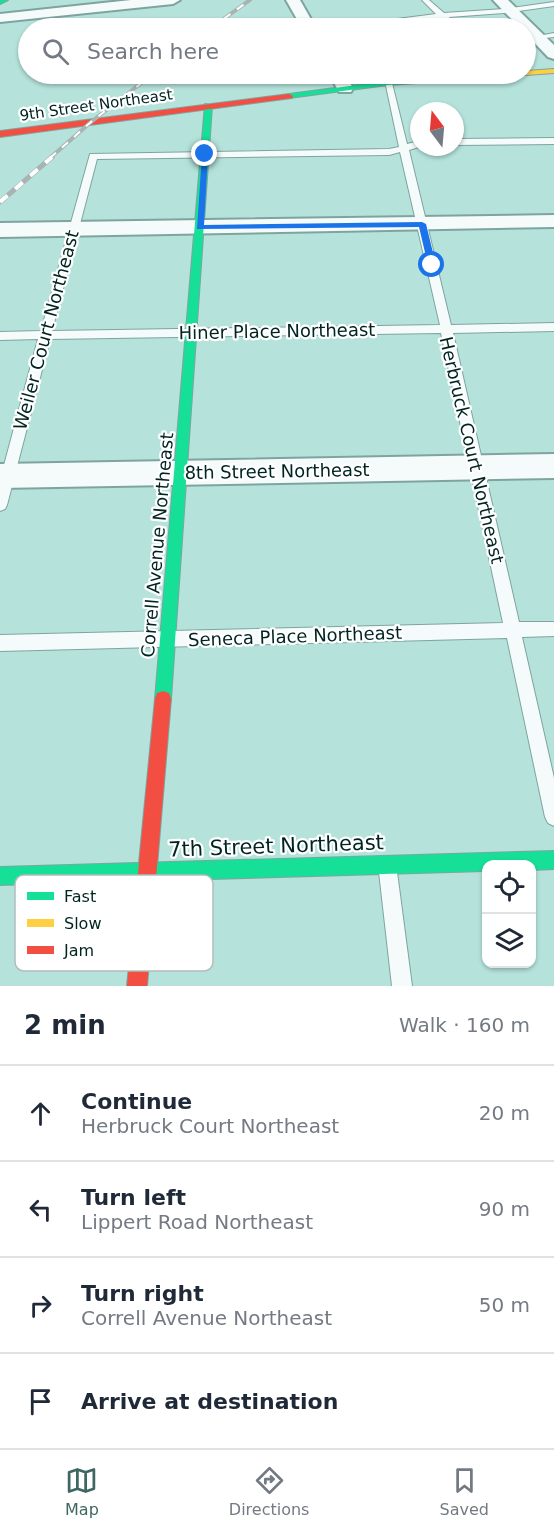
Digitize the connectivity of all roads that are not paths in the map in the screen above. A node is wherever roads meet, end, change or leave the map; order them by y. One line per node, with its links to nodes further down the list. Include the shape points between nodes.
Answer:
1 (5, 0): 5 (street)
2 (173, 0): 9 (street)
3 (293, 0): 10 (street)
4 (425, 0): 8 (lane)
5 (0, 2)
6 (554, 4): 7 (lane)
7 (505, 5): 8 (lane); 12 (street)
8 (443, 16): 11 (lane)
9 (0, 18)
10 (303, 18)
11 (424, 18)
12 (518, 18)
13 (554, 35): 14 (lane)
14 (537, 37): 15 (street)
15 (554, 54)
16 (554, 71): 17 (street)
17 (536, 72)
18 (325, 84): 20 (street, 9th Street Northeast)
19 (388, 84): 25 (lane, Herbruck Court Northeast)
20 (208, 106): 21 (street, 9th Street Northeast); 26 (street, Correll Avenue Northeast)
21 (0, 134)
22 (554, 141): 23 (lane)
23 (464, 142)
24 (410, 147): 25 (lane)
25 (404, 149): 26 (lane); 28 (lane, Herbruck Court Northeast)
26 (205, 154): 29 (street, Correll Avenue Northeast); 30 (lane, Weiler Court Northeast, via 93,156)
27 (554, 221): 28 (street)
28 (422, 224): 29 (street); 33 (lane, Herbruck Court Northeast)
29 (200, 228): 30 (street); 34 (street, Correll Avenue Northeast)
30 (72, 229): 31 (street); 36 (lane, Weiler Court Northeast)
31 (0, 230)
32 (554, 327): 33 (lane, Hiner Place Northeast)
33 (445, 328): 34 (lane, Hiner Place Northeast); 38 (lane, Herbruck Court Northeast)
34 (192, 332): 36 (lane, Hiner Place Northeast); 39 (street, Correll Avenue Northeast)
35 (0, 336): 36 (lane, Hiner Place Northeast)
36 (44, 336): 40 (lane, Weiler Court Northeast)
37 (554, 466): 38 (street, 8th Street Northeast)
38 (476, 468): 39 (street, 8th Street Northeast); 43 (lane, Herbruck Court Northeast)
39 (180, 473): 40 (street, 8th Street Northeast); 44 (street, Correll Avenue Northeast)
40 (4, 476): 41 (lane, Weiler Court Northeast)
41 (0, 505)
42 (554, 629): 43 (lane, Seneca Place Northeast)
43 (513, 630): 44 (lane, Seneca Place Northeast); 46 (lane, Herbruck Court Northeast)
44 (168, 640): 45 (lane, Seneca Place Northeast); 49 (street, Correll Avenue Northeast)
45 (0, 643)
46 (554, 817)
47 (554, 860): 48 (street, 7th Street Northeast)
48 (387, 863): 49 (street, 7th Street Northeast); 56 (lane)
49 (146, 871): 51 (street, 7th Street Northeast); 52 (street, Correll Avenue Northeast)
50 (15, 875): 53 (street, 7th Street Northeast)
51 (29, 875)
52 (146, 875)
53 (0, 876)
54 (138, 971): 55 (street, Correll Avenue Northeast)
55 (137, 986)
56 (402, 986)

